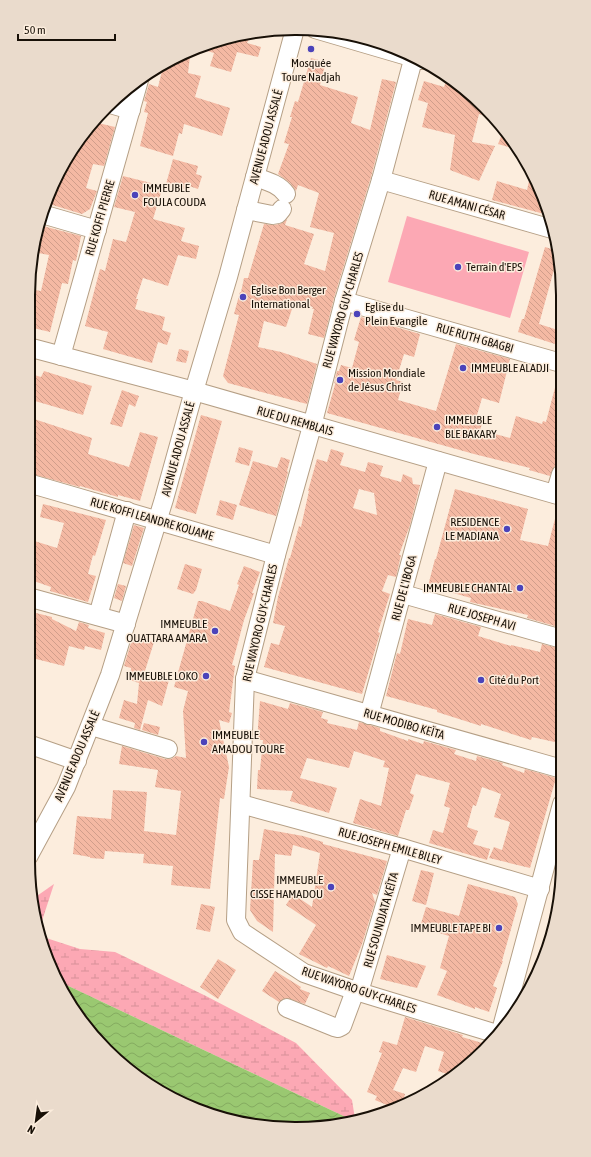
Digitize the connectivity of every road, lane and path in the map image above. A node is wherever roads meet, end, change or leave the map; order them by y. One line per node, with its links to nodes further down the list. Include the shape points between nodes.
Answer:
1 (293, 35): 6 (street, AVENUE ADOU ASSALÉ)
2 (414, 64): 7 (street, RUE WAYORO GUY-CHARLES)
3 (136, 89): 5 (street, RUE KOFFI PIERRE)
4 (117, 106): 5 (street)
5 (131, 110): 11 (street, RUE KOFFI PIERRE)
6 (255, 177): 8 (street, AVENUE ADOU ASSALÉ); 8 (street, via 282,189 284,202 278,214)
7 (381, 180): 10 (street, RUE AMANI CÉSAR); 12 (street, RUE WAYORO GUY-CHARLES)
8 (246, 210): 16 (street, AVENUE ADOU ASSALÉ)
9 (48, 216): 11 (street)
10 (547, 228)
11 (97, 230): 14 (street, RUE KOFFI PIERRE)
12 (344, 301): 15 (street, RUE RUTH GBAGBI); 17 (street, RUE WAYORO GUY-CHARLES)
13 (35, 349): 14 (street, RUE DU REMBLAIS)
14 (61, 356): 16 (street, RUE DU REMBLAIS)
15 (556, 361)
16 (194, 391): 17 (street, RUE DU REMBLAIS); 22 (street, AVENUE ADOU ASSALÉ)
17 (312, 426): 18 (street, RUE DU REMBLAIS); 23 (street, RUE WAYORO GUY-CHARLES)
18 (438, 461): 20 (street, RUE DU REMBLAIS); 24 (street, RUE DE L'IBOGA)
19 (35, 485): 21 (street, RUE KOFFI LEANDRE KOUAME)
20 (556, 494)
21 (127, 511): 22 (street, RUE KOFFI LEANDRE KOUAME); 26 (street)
22 (158, 520): 23 (street, RUE KOFFI LEANDRE KOUAME); 27 (street, AVENUE ADOU ASSALÉ)
23 (276, 555): 29 (street, RUE WAYORO GUY-CHARLES)
24 (403, 594): 28 (street, RUE JOSEPH AVI); 30 (street, RUE DE L'IBOGA)
25 (35, 599): 26 (street)
26 (98, 616): 27 (street)
27 (126, 624): 31 (street, AVENUE ADOU ASSALÉ)
28 (556, 637)
29 (245, 679): 30 (street, RUE MODIBO KEÏTA); 36 (street, RUE WAYORO GUY-CHARLES)
30 (369, 715): 35 (street, RUE MODIBO KEÏTA)
31 (91, 726): 33 (street); 34 (street, AVENUE ADOU ASSALÉ)
32 (35, 746): 34 (street)
33 (168, 749)
34 (77, 760): 38 (street, AVENUE ADOU ASSALÉ, via 66,787)
35 (556, 767)
36 (241, 804): 39 (street, RUE JOSEPH EMILE BILEY); 41 (street, RUE WAYORO GUY-CHARLES, via 236,920 242,932 304,973)
37 (556, 827): 40 (street)
38 (35, 844)
39 (402, 848): 40 (street, RUE JOSEPH EMILE BILEY); 41 (street, RUE SOUNDJATA KEÏTA)
40 (540, 889): 43 (street)
41 (357, 991): 42 (street, RUE SOUNDJATA KEÏTA, via 342,1026 338,1028); 44 (street, RUE WAYORO GUY-CHARLES)
42 (287, 1008)
43 (505, 1016)
44 (492, 1032)

